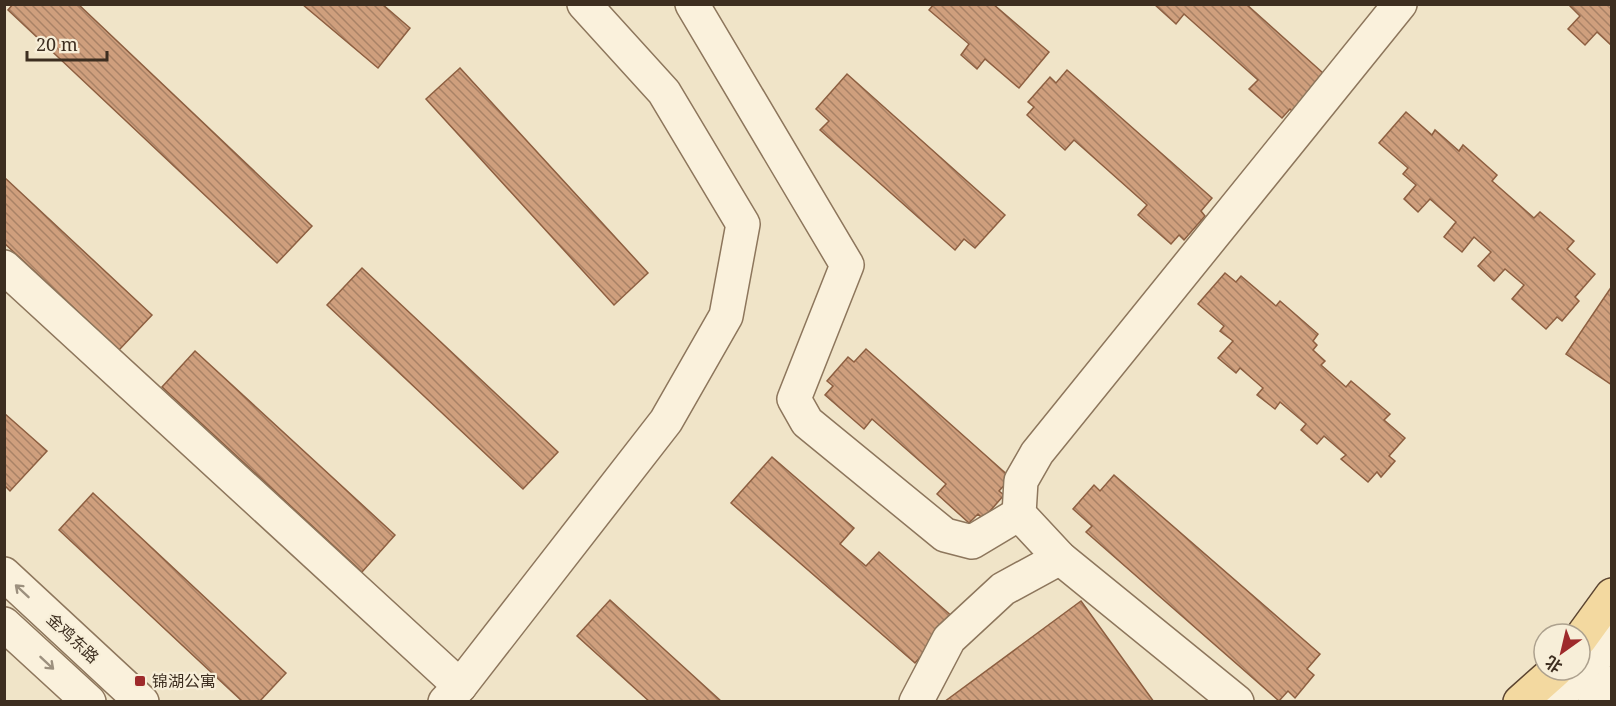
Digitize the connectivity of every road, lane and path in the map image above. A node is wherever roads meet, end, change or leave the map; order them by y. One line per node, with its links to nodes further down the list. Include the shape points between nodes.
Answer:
1 (584, 4): 16 (street, via 664,92 743,224 726,316 666,421)
2 (692, 4): 5 (street, via 847,265 794,399 807,422 945,536 972,542)
3 (1400, 4): 5 (street, via 1037,453 1021,481)
4 (4, 267): 16 (street)
5 (1019, 514): 6 (street)
6 (1060, 558): 19 (street, via 1003,589 949,639); 20 (street)
7 (4, 574): 18 (street, 金鸡东路, one-way to 7)
8 (1611, 595): 10 (main road)
9 (1611, 612): 12 (street)
10 (1592, 622)
11 (4, 624): 17 (street, one-way to 17)
12 (1592, 633)
13 (1611, 640): 22 (street)
14 (1543, 682): 21 (main road)
15 (1611, 683): 23 (street)
16 (452, 694)
17 (89, 702)
18 (142, 702)
19 (916, 702)
20 (1237, 702)
21 (1520, 702)
22 (1554, 702)
23 (1595, 702)

